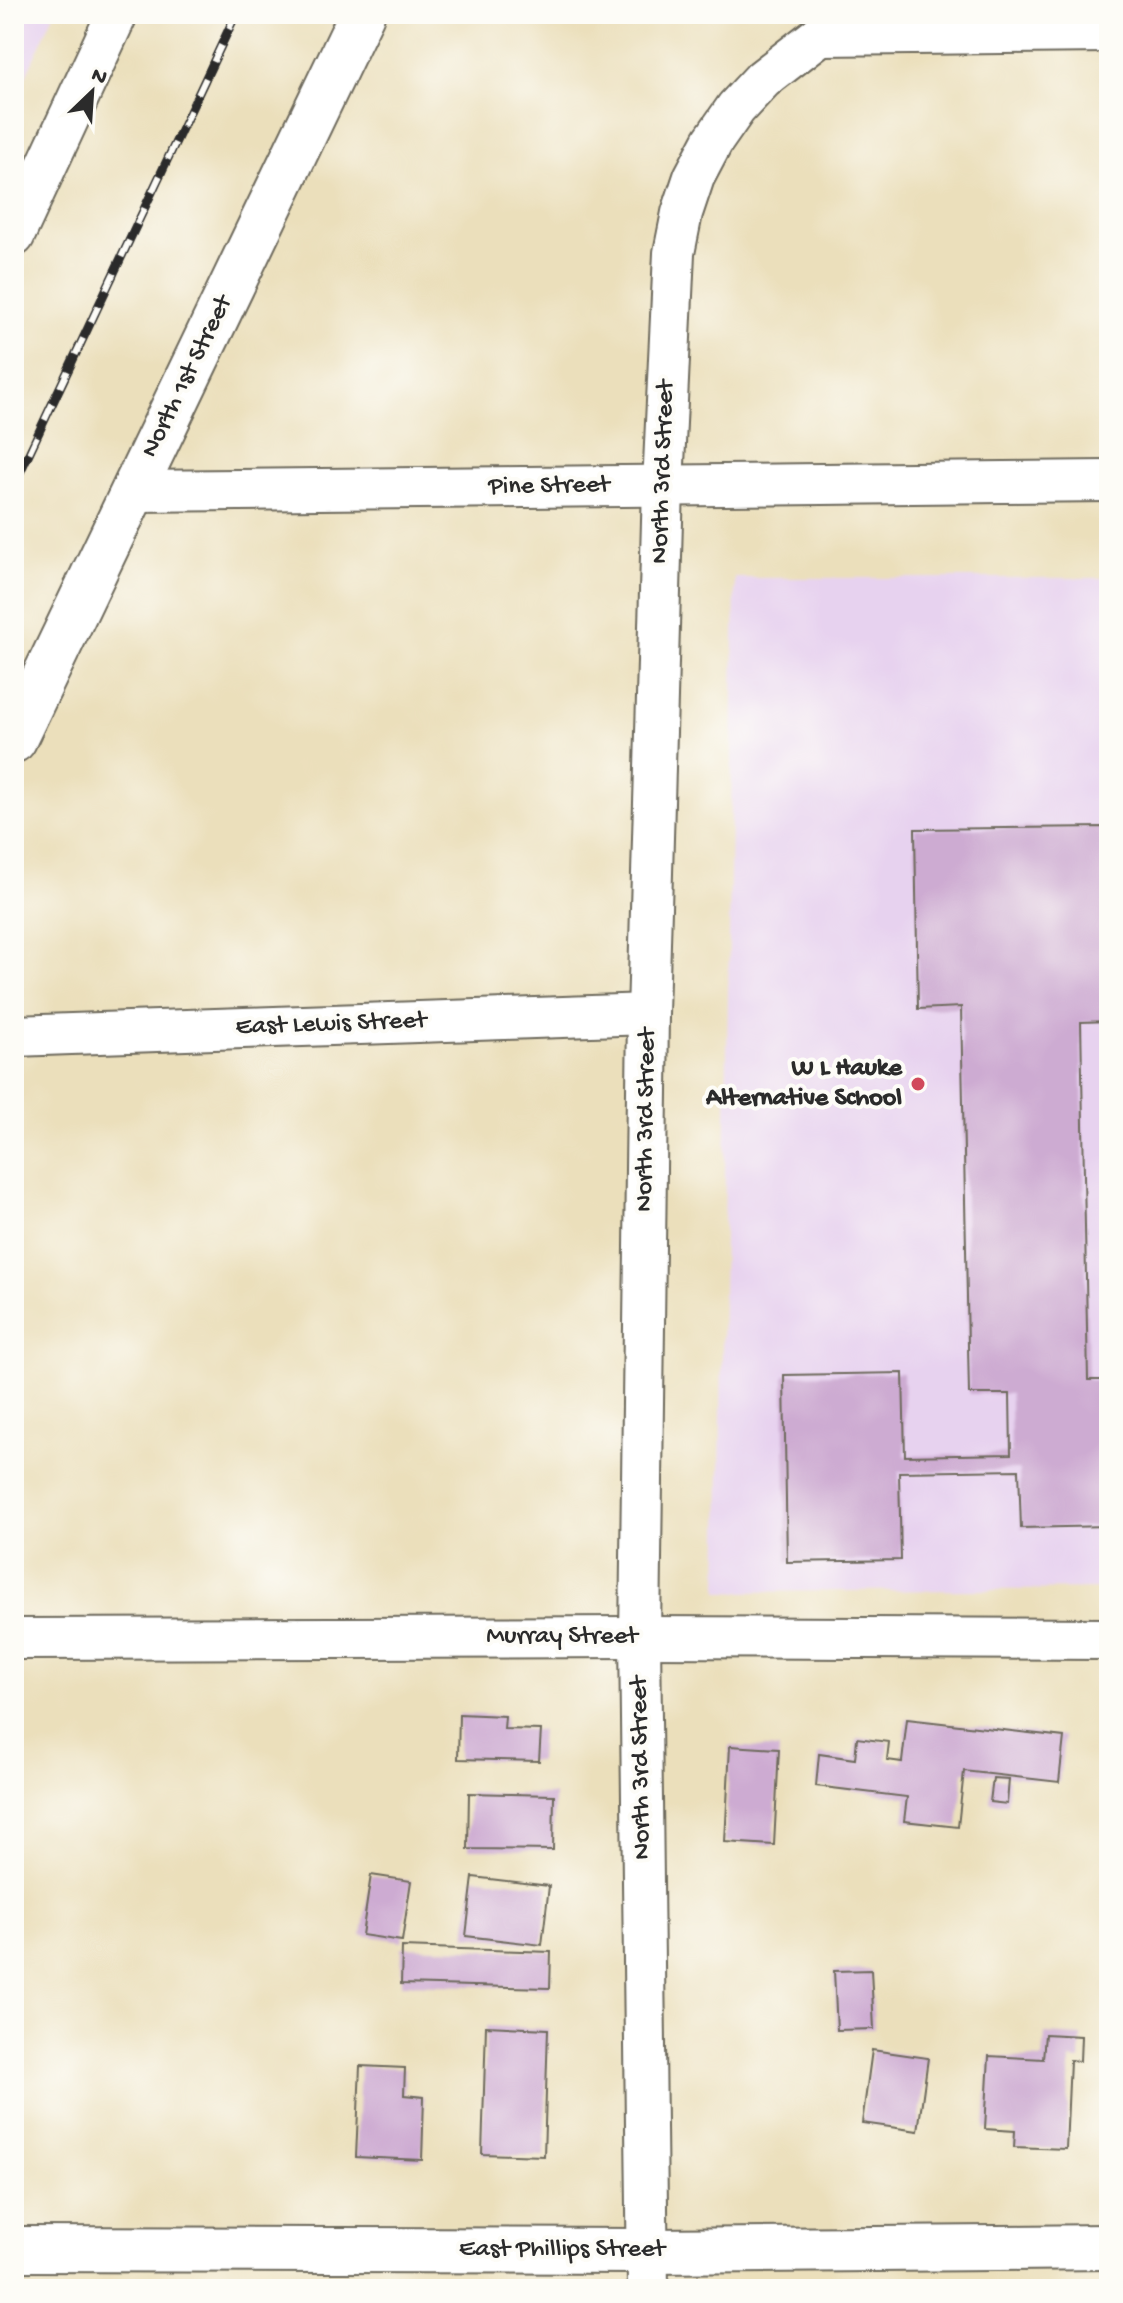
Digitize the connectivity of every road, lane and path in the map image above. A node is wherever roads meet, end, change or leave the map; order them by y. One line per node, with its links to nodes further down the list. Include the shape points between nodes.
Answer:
1 (117, 14): 5 (street)
2 (362, 14): 8 (main road, North 1st Street)
3 (831, 24): 4 (street); 7 (street, North 3rd Street, via 736,108 694,177 674,253)
4 (1109, 32)
5 (14, 236)
6 (1109, 481): 7 (street, Pine Street)
7 (663, 486): 8 (street, Pine Street); 10 (street, North 3rd Street)
8 (134, 491): 9 (main road, North 1st Street)
9 (14, 740)
10 (648, 1014): 11 (street, East Lewis Street); 12 (street, North 3rd Street)
11 (14, 1036)
12 (640, 1637): 13 (street, Murray Street); 14 (street, Murray Street); 17 (street, North 3rd Street)
13 (14, 1639)
14 (1109, 1639)
15 (1109, 2247): 17 (main road, East Phillips Street)
16 (14, 2249): 17 (main road, East Phillips Street)
17 (648, 2270)

